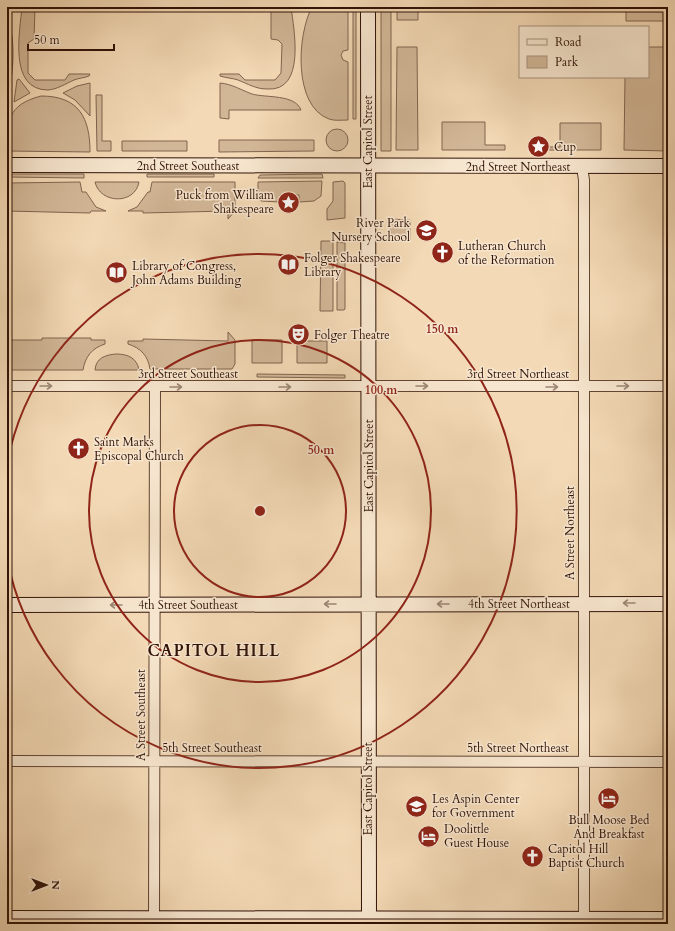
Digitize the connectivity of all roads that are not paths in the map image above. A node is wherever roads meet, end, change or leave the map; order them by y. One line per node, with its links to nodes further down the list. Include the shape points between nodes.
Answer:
1 (368, 7): 4 (main road, East Capitol Street)
2 (7, 165): 4 (main road, 2nd Street Southeast)
3 (668, 166): 5 (main road, 2nd Street Northeast)
4 (368, 167): 5 (main road, 2nd Street Northeast); 8 (main road, East Capitol Street)
5 (582, 167): 9 (street, A Street Northeast)
6 (7, 386): 7 (street, 3rd Street Southeast, one-way to 7)
7 (155, 386): 8 (street, 3rd Street Southeast, one-way to 8); 12 (street, A Street Southeast)
8 (369, 386): 9 (street, 3rd Street Northeast, one-way to 9); 13 (main road, East Capitol Street)
9 (584, 386): 10 (street, 3rd Street Northeast, one-way to 10); 11 (street, A Street Northeast)
10 (668, 386)
11 (583, 603): 13 (main road, 4th Street Northeast, one-way to 13); 14 (main road, 4th Street Northeast, one-way to 11); 19 (street, A Street Northeast)
12 (154, 604): 13 (main road, 4th Street Southeast, one-way to 12); 15 (main road, 4th Street Southeast, one-way to 15); 17 (street, A Street Southeast)
13 (369, 604): 18 (main road, East Capitol Street)
14 (668, 604)
15 (7, 605)
16 (7, 761): 17 (street, 5th Street Southeast)
17 (154, 761): 18 (street, 5th Street Southeast); 23 (street, A Street Southeast)
18 (368, 761): 19 (street, 5th Street Northeast); 24 (main road, East Capitol Street)
19 (583, 762): 20 (street, 5th Street Northeast); 25 (street, A Street Northeast)
20 (668, 762)
21 (7, 918): 23 (main road)
22 (668, 919): 25 (main road)
23 (154, 921): 24 (main road)
24 (369, 921): 25 (main road)
25 (584, 921)

